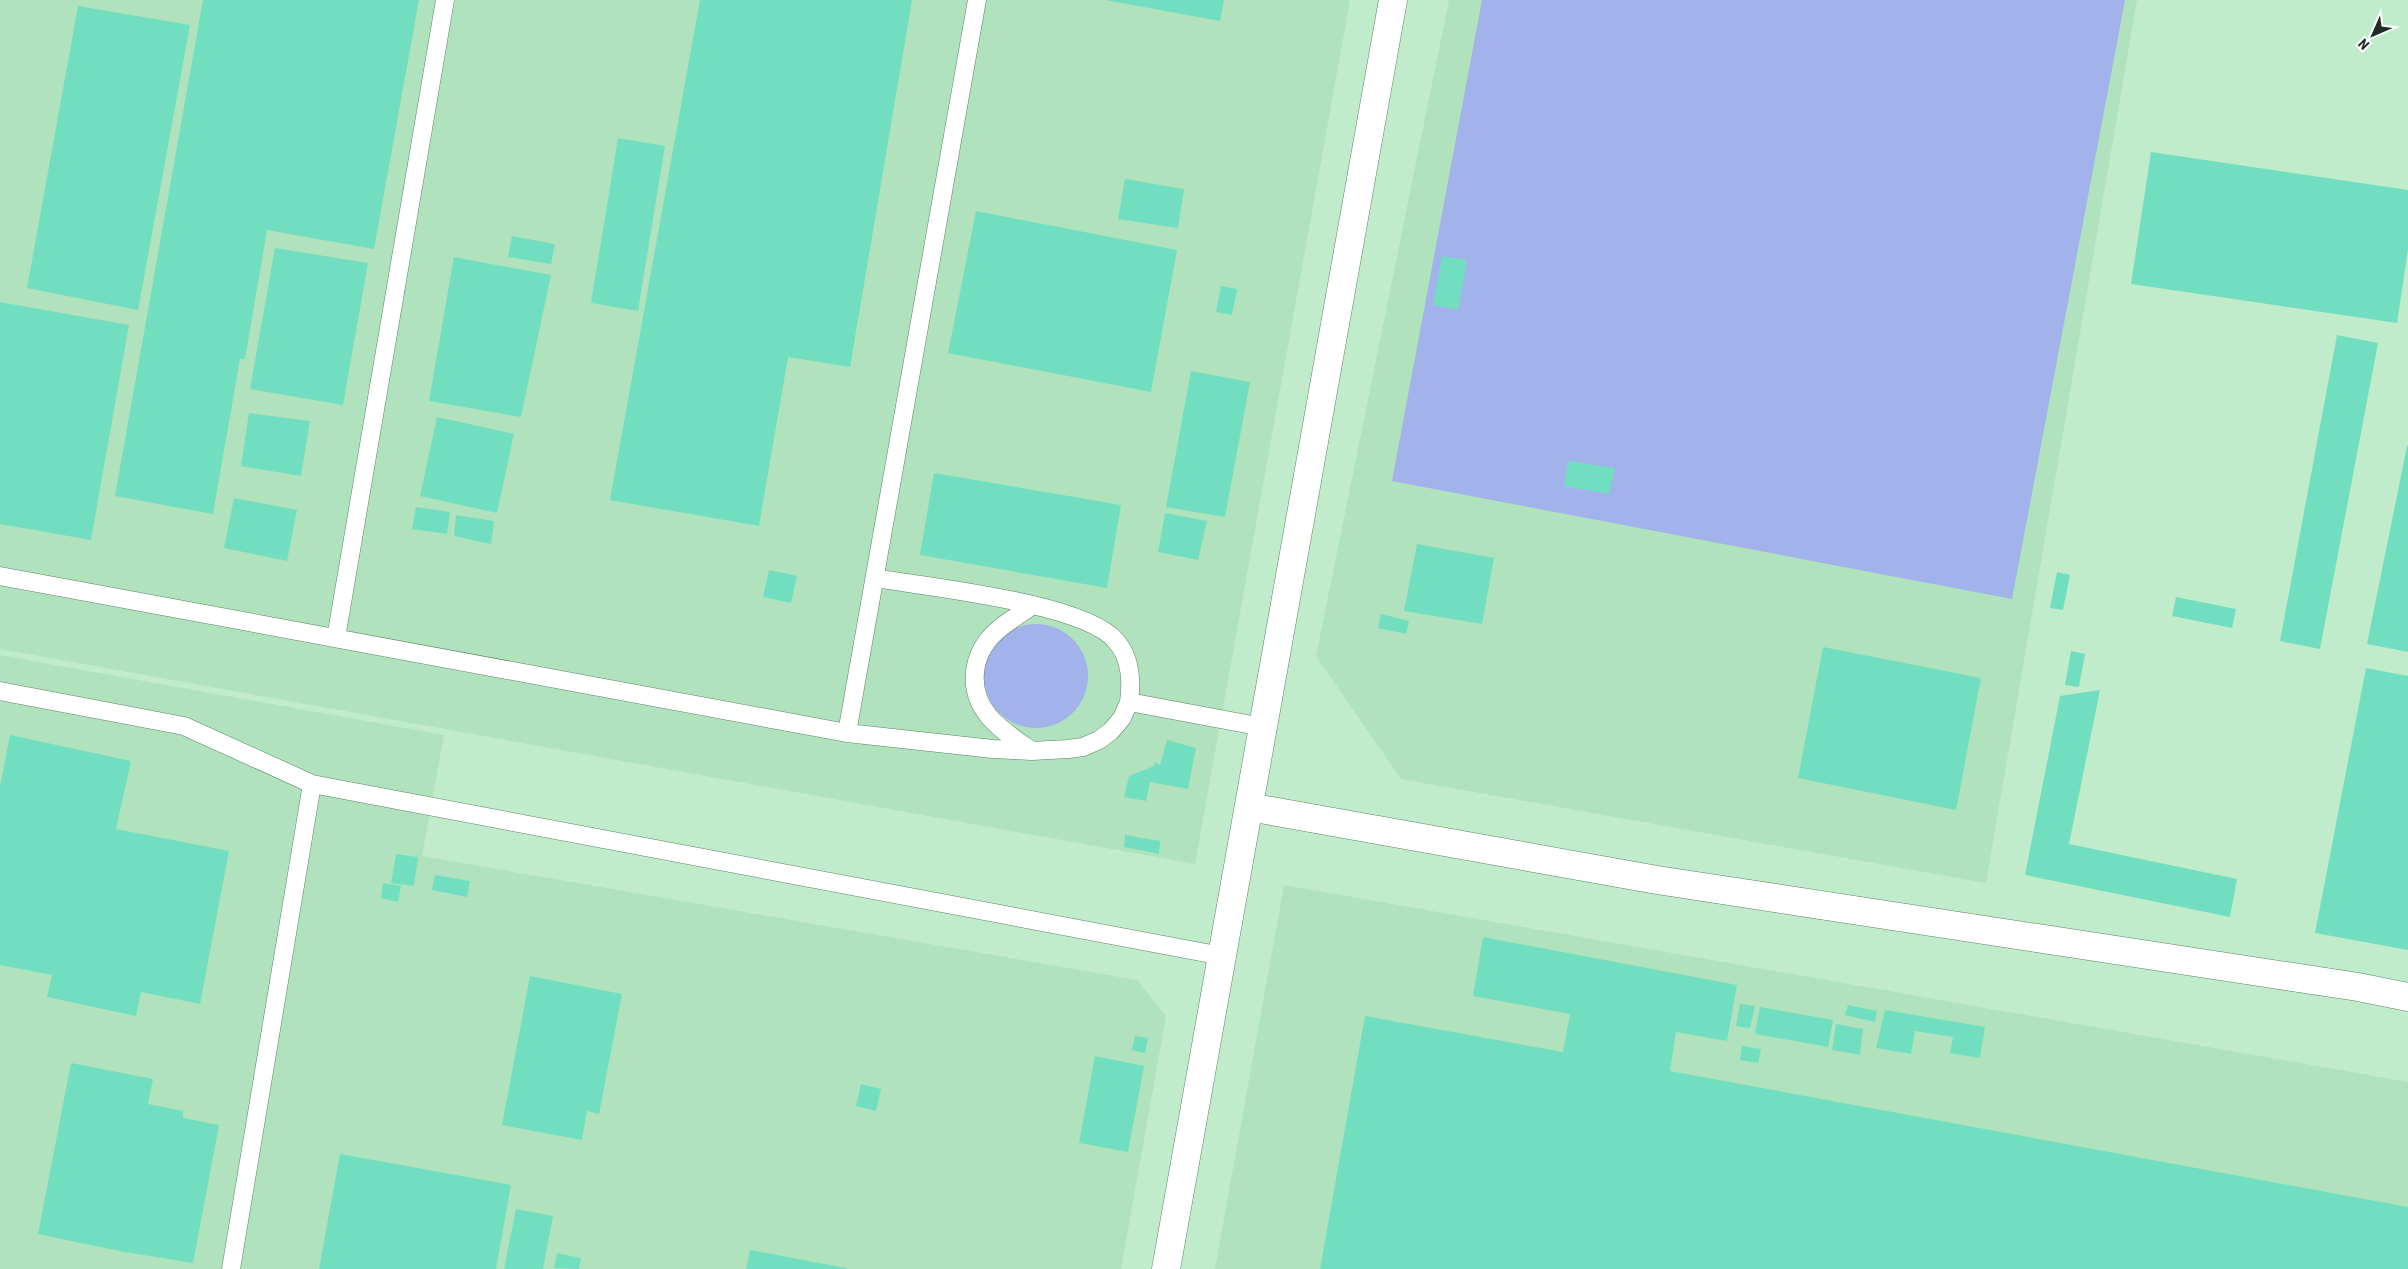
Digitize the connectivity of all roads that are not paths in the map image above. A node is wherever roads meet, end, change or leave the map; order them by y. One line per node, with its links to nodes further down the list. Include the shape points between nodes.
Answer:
1 (445, 0): 7 (lane)
2 (977, 0): 5 (lane)
3 (1393, 0): 10 (street)
4 (0, 576): 7 (lane)
5 (875, 578): 6 (lane); 11 (lane)
6 (1033, 605): 9 (lane, via 1091,622 1116,640 1129,666 1132,684); 12 (lane, via 988,640 976,664 974,677 978,700 990,718)
7 (336, 638): 11 (lane)
8 (0, 691): 13 (lane, via 184,726)
9 (1129, 702): 10 (lane); 12 (lane, via 1111,732 1099,740 1083,747)
10 (1264, 727): 14 (street)
11 (847, 733): 12 (lane)
12 (1032, 751)
13 (312, 784): 15 (lane); 17 (lane)
14 (1249, 807): 15 (street); 16 (street, via 1657,880)
15 (1222, 956): 18 (street)
16 (2408, 997)
17 (230, 1269)
18 (1166, 1269)

